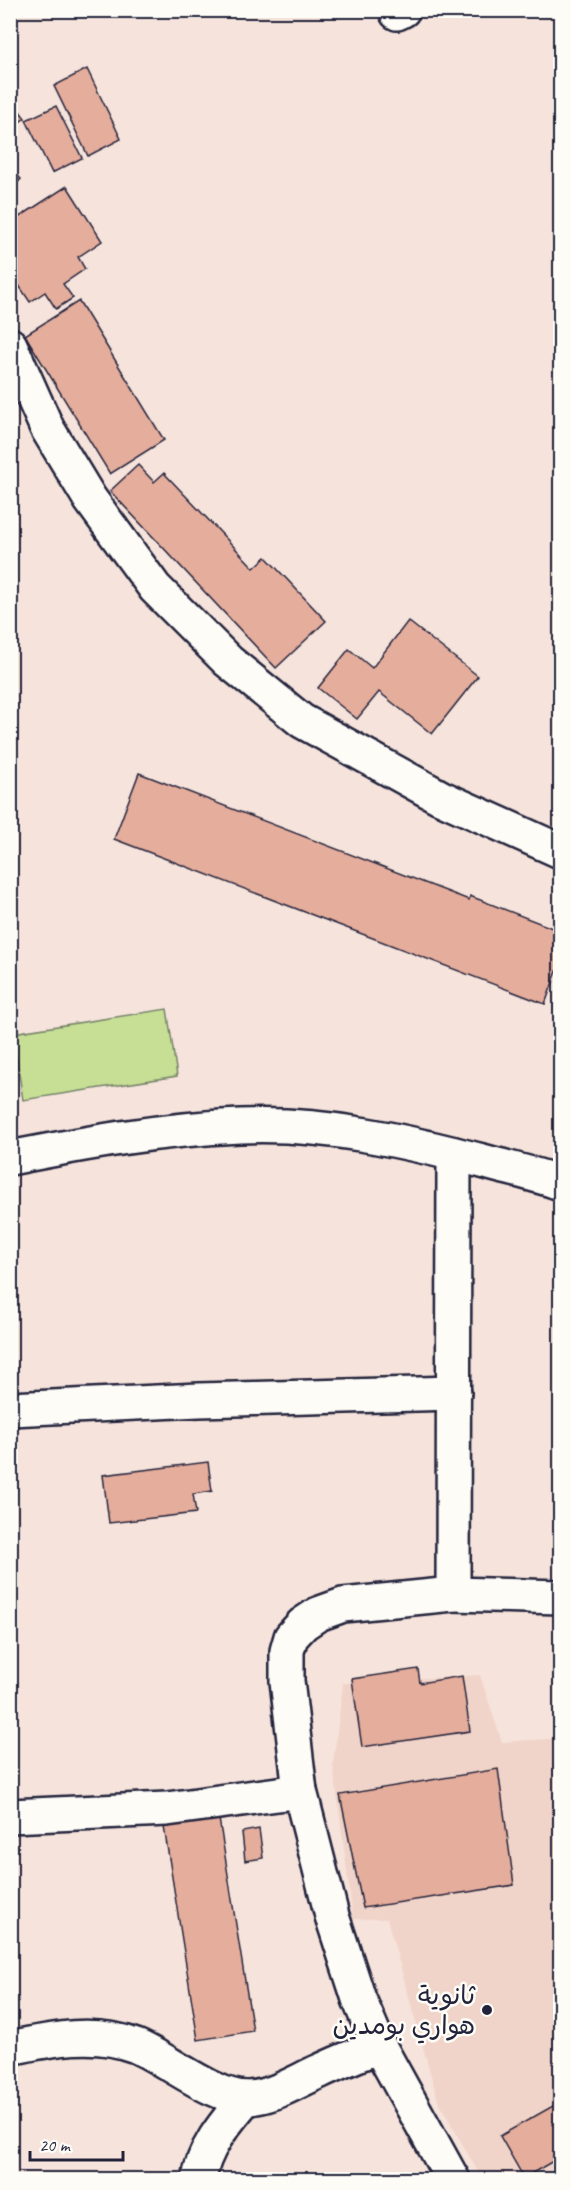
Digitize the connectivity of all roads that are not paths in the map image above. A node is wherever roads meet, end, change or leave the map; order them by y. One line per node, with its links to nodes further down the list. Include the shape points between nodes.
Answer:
1 (10, 345): 2 (street, via 47,428 90,499 154,588 228,661 312,727 440,797)
2 (561, 851)
3 (454, 1154): 4 (street, via 315,1127 241,1125 154,1133); 5 (street); 6 (street)
4 (10, 1158)
5 (561, 1183)
6 (454, 1393): 7 (street); 8 (street)
7 (10, 1409)
8 (453, 1594): 9 (street); 10 (street, via 343,1605 318,1614 291,1637 287,1681)
9 (561, 1597)
10 (300, 1791): 11 (street, via 167,1809); 12 (street, via 332,1916 359,2000)
11 (10, 1816)
12 (379, 2046): 14 (street, via 282,2089); 16 (street)
13 (10, 2048): 14 (street, via 72,2036 108,2038 136,2046 211,2087)
14 (246, 2098): 15 (street, via 210,2146)
15 (199, 2180)
16 (453, 2180)

